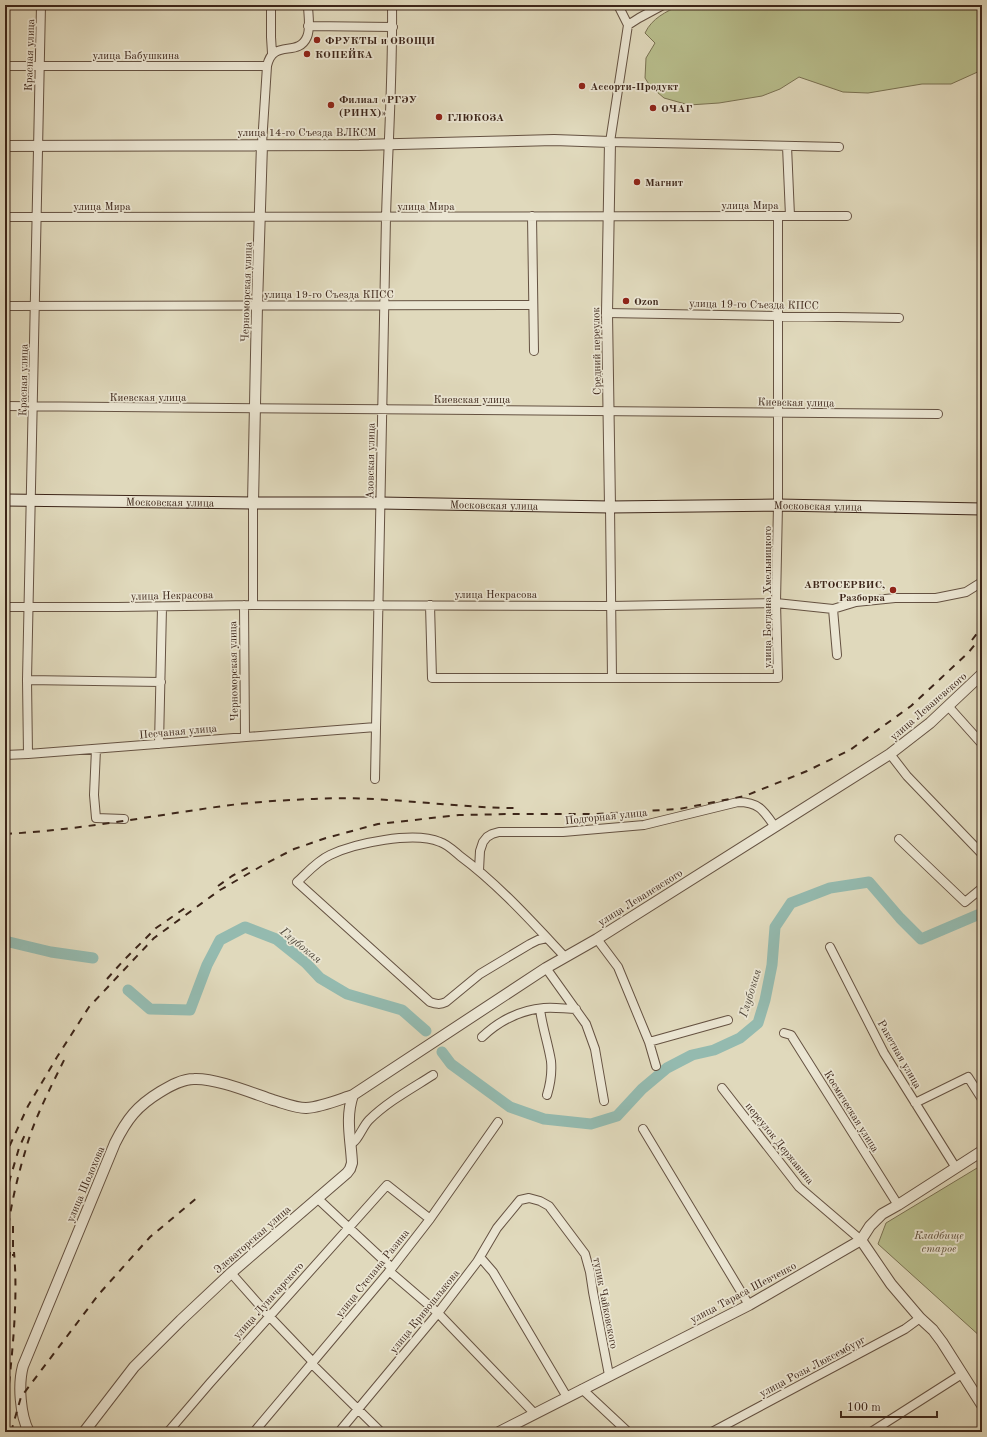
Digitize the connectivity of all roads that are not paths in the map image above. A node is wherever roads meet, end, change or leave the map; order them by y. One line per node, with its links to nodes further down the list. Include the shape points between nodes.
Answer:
1 (41, 5): 12 (street, Красная улица)
2 (271, 5): 10 (street)
3 (308, 5): 7 (street)
4 (392, 5): 9 (street, Азовская улица)
5 (618, 5): 8 (street)
6 (663, 5): 8 (street)
7 (308, 26): 9 (street); 10 (street, via 307,37 301,45)
8 (628, 26): 14 (street, Средний переулок)
9 (393, 27): 16 (street, Азовская улица)
10 (272, 53): 13 (street, Черноморская улица)
11 (5, 66): 12 (street, улица Бабушкина)
12 (39, 66): 13 (street, улица Бабушкина); 18 (street, Красная улица)
13 (267, 66): 15 (street, Черноморская улица)
14 (610, 142): 16 (street, улица 14-го Съезда ВЛКСМ, via 554,140); 19 (street); 22 (street, Средний переулок)
15 (262, 144): 16 (street, улица 14-го Съезда ВЛКСМ); 18 (street, улица 14-го Съезда ВЛКСМ); 28 (street, Черноморская улица)
16 (388, 144): 29 (street, Азовская улица)
17 (5, 146): 18 (street, улица 14-го Съезда ВЛКСМ)
18 (38, 146): 27 (street, Красная улица)
19 (787, 146): 20 (street); 24 (street)
20 (839, 147)
21 (532, 216): 22 (street, улица Мира); 29 (street, улица Мира); 32 (street)
22 (608, 216): 23 (street, улица Мира); 35 (street, Средний переулок)
23 (778, 216): 24 (street, улица Мира); 36 (street, улица Богдана Хмельницкого)
24 (790, 216): 25 (street, улица Мира)
25 (847, 216)
26 (5, 217): 27 (street, улица Мира)
27 (36, 217): 28 (street, улица Мира); 34 (street, Красная улица)
28 (260, 217): 29 (street, улица Мира); 30 (street, Черноморская улица)
29 (386, 217): 31 (street, Азовская улица)
30 (257, 305): 31 (street, улица 19-го Съезда КПСС); 34 (street, улица 19-го Съезда КПСС); 41 (street, Черноморская улица)
31 (384, 305): 32 (street, улица 19-го Съезда КПСС); 42 (street, Азовская улица)
32 (533, 305): 38 (street)
33 (5, 306): 34 (street, улица 19-го Съезда КПСС)
34 (35, 306): 40 (street, Красная улица)
35 (607, 313): 36 (street, улица 19-го Съезда КПСС); 43 (street, Средний переулок)
36 (778, 316): 37 (street, улица 19-го Съезда КПСС); 44 (street, улица Богдана Хмельницкого)
37 (899, 318)
38 (534, 351)
39 (5, 406): 40 (street, Киевская улица)
40 (34, 407): 41 (street, Киевская улица); 47 (street, Красная улица)
41 (255, 408): 42 (street, Киевская улица); 48 (street, Черноморская улица)
42 (382, 409): 43 (street, Киевская улица); 49 (street, Азовская улица)
43 (609, 411): 44 (street, Киевская улица); 51 (street, Средний переулок)
44 (778, 412): 45 (street, Киевская улица); 50 (street, улица Богдана Хмельницкого)
45 (938, 414)
46 (5, 500): 47 (main road, Московская улица)
47 (32, 500): 48 (main road, Московская улица); 61 (street, Красная улица)
48 (253, 503): 49 (main road, Московская улица); 56 (street, Черноморская улица)
49 (380, 503): 51 (main road, Московская улица); 57 (street, Азовская улица)
50 (778, 505): 51 (main road, Московская улица); 52 (main road, Московская улица); 54 (street, улица Богдана Хмельницкого)
51 (610, 507): 59 (street, Средний переулок)
52 (982, 509)
53 (982, 582): 63 (street, улица Некрасова, via 966,592 936,598 895,598 856,602)
54 (776, 603): 59 (street, улица Некрасова); 63 (street, улица Некрасова); 66 (street, улица Богдана Хмельницкого, via 778,678)
55 (244, 605): 56 (street, улица Некрасова); 62 (street, улица Некрасова); 71 (street, Черноморская улица)
56 (253, 605): 57 (street, улица Некрасова)
57 (379, 605): 58 (street, улица Некрасова); 70 (street, Азовская улица)
58 (430, 605): 59 (street, улица Некрасова); 66 (street, улица Богдана Хмельницкого, via 432,678)
59 (611, 606): 66 (street, Средний переулок)
60 (5, 607): 61 (street, улица Некрасова)
61 (29, 607): 62 (street, улица Некрасова); 67 (street, Красная улица)
62 (162, 607): 68 (street)
63 (833, 609): 64 (street)
64 (837, 655)
65 (982, 674): 69 (street, улица Леваневского)
66 (612, 678)
67 (27, 680): 68 (street); 75 (street, Красная улица)
68 (160, 682): 72 (street)
69 (948, 706): 73 (street); 76 (street, улица Леваневского)
70 (376, 726): 71 (street, Песчаная улица); 78 (street, Азовская улица)
71 (245, 737): 72 (street, Песчаная улица)
72 (159, 744): 74 (street, Песчаная улица)
73 (982, 744)
74 (96, 749): 75 (street, Песчаная улица); 79 (street, via 96,818)
75 (28, 754): 77 (street, Песчаная улица)
76 (890, 754): 80 (street, улица Леваневского); 82 (street, via 906,776)
77 (5, 755)
78 (375, 779)
79 (124, 819)
80 (775, 827): 83 (street, Подгорная улица, via 758,806 738,802 644,825 563,832 499,832 487,837 483,842); 86 (street, улица Леваневского)
81 (899, 839): 84 (street, via 965,902)
82 (982, 854)
83 (479, 870): 85 (street); 85 (street, via 441,842 401,838 356,845 329,855 297,882 430,1002 441,1004 452,998 480,974 538,940)
84 (982, 888)
85 (547, 938): 88 (street)
86 (596, 939): 88 (street, улица Леваневского); 95 (street, via 618,967)
87 (830, 947): 103 (street, Ракетная улица, via 884,1053)
88 (565, 957): 89 (street, улица Леваневского)
89 (546, 968): 91 (street); 99 (street, улица Леваневского)
90 (540, 1009): 91 (street); 94 (street, via 508,1018); 100 (street, via 542,1029 551,1062)
91 (576, 1009): 102 (street, via 586,1024 596,1049)
92 (728, 1020): 95 (street)
93 (784, 1033): 112 (street, Космическая улица, via 791,1035)
94 (482, 1037)
95 (649, 1042): 96 (street)
96 (656, 1066)
97 (433, 1075): 107 (street, via 375,1114)
98 (722, 1088): 115 (street, переулок Державина, via 799,1187)
99 (352, 1095): 104 (street, улица Леваневского, via 306,1108); 107 (street, Элеваторская улица, via 348,1117)
100 (547, 1095)
101 (982, 1099): 103 (street, via 968,1077)
102 (604, 1101)
103 (915, 1103): 109 (street, Ракетная улица)
104 (294, 1106): 131 (street, улица Шолохова, via 229,1085 194,1079 159,1093 130,1117 115,1143 23,1366 21,1396)
105 (498, 1122): 113 (street, улица Степана Разина)
106 (643, 1129): 119 (street)
107 (350, 1144): 110 (street, Элеваторская улица, via 350,1168)
108 (982, 1151): 109 (street, улица Тараса Шевченко)
109 (956, 1168): 112 (street, улица Тараса Шевченко)
110 (317, 1198): 114 (street); 118 (street, Элеваторская улица)
111 (520, 1200): 116 (street, улица Кривошлыкова, via 497,1228); 125 (street, тупик Чайковского, via 529,1198 549,1206 585,1254)
112 (898, 1205): 115 (street, улица Тараса Шевченко, via 875,1220)
113 (430, 1219): 114 (street, улица Луначарского, via 387,1185); 117 (street, улица Степана Разина)
114 (348, 1228): 117 (street); 121 (street, улица Луначарского)
115 (861, 1240): 119 (street, улица Тараса Шевченко); 122 (street, via 891,1284)
116 (480, 1257): 120 (street, улица Кривошлыкова); 127 (street, via 493,1272)
117 (391, 1269): 120 (street); 123 (street, улица Степана Разина)
118 (231, 1273): 121 (street); 132 (street, Элеваторская улица, via 134,1367)
119 (749, 1305): 125 (street, улица Тараса Шевченко)
120 (438, 1313): 129 (street, улица Кривошлыкова); 130 (street)
121 (269, 1316): 123 (street); 133 (street, улица Луначарского)
122 (920, 1318): 124 (street, via 933,1330); 139 (street, улица Розы Люксембург, via 905,1329)
123 (312, 1363): 129 (street); 134 (street, улица Степана Разина)
124 (962, 1374): 128 (street); 140 (street)
125 (609, 1376): 126 (street, улица Тараса Шевченко)
126 (582, 1389): 127 (street, улица Тараса Шевченко); 138 (street)
127 (567, 1397): 130 (street, улица Тараса Шевченко)
128 (982, 1405)
129 (358, 1409): 135 (street, улица Кривошлыкова); 136 (street)
130 (535, 1414): 137 (street, улица Тараса Шевченко)
131 (29, 1432)
132 (84, 1432)
133 (168, 1432)
134 (254, 1432)
135 (339, 1432)
136 (381, 1432)
137 (499, 1432)
138 (628, 1432)
139 (712, 1432)
140 (871, 1432)

